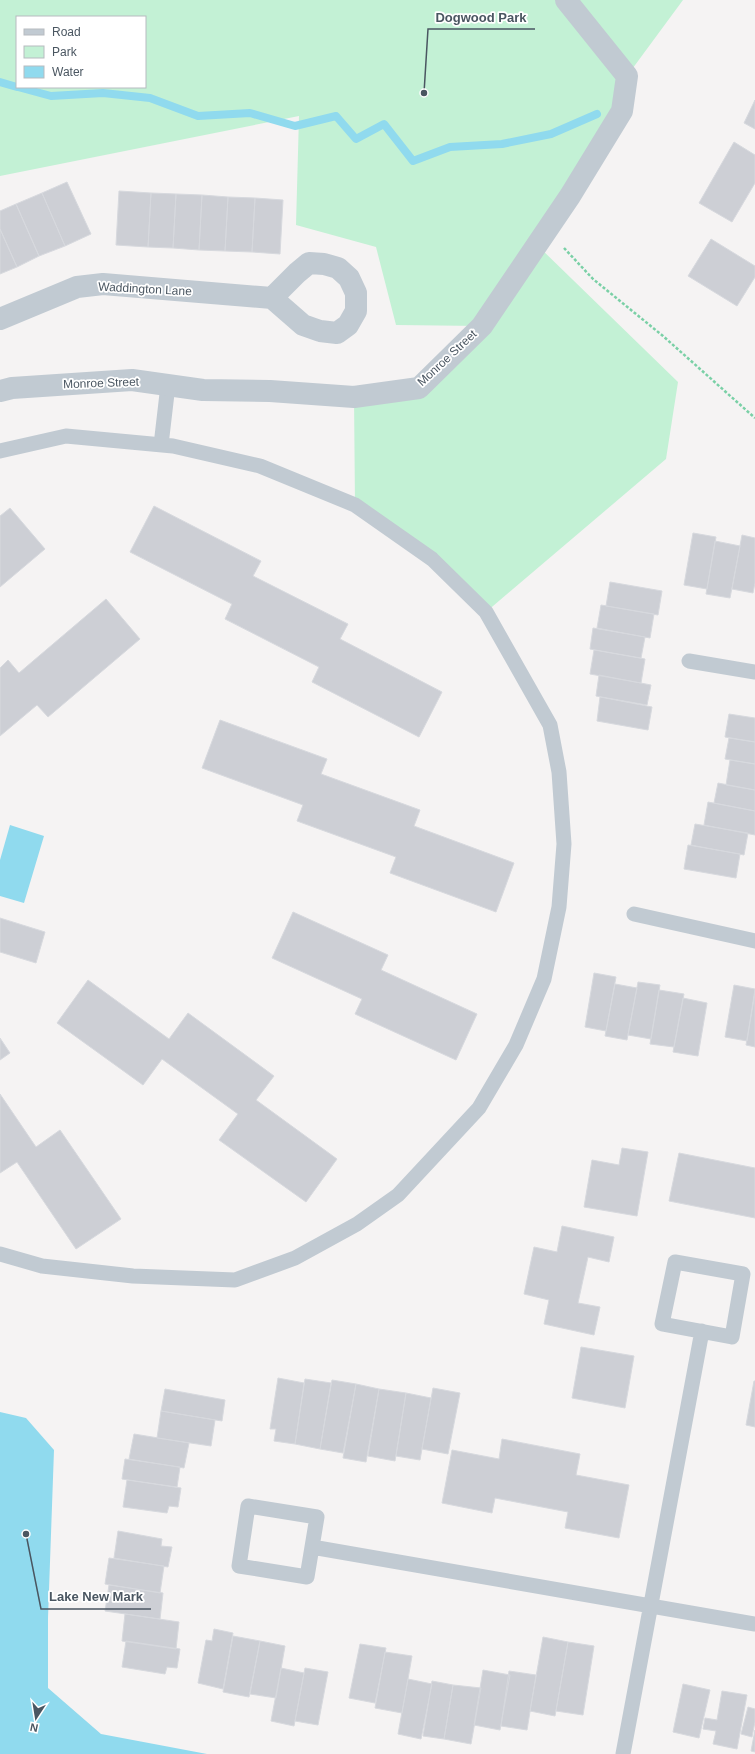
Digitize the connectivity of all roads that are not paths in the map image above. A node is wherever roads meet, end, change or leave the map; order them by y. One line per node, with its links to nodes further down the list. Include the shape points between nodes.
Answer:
1 (566, 0): 4 (street, Monroe Street, via 627,76 622,111 570,196 482,326 419,388 354,397 270,391 203,390)
2 (272, 298): 3 (street, Waddington Lane, via 103,284 77,287)
3 (0, 319)
4 (168, 385): 5 (street, Monroe Street, via 132,380); 6 (lane)
5 (0, 391)
6 (162, 445): 7 (lane, via 66,436); 12 (lane, via 260,466 355,505 432,559 486,612 550,725 559,772 564,844 559,908 544,979 516,1045 479,1108 398,1195 357,1224 295,1258 235,1280 134,1276 42,1266)
7 (0, 451)
8 (689, 661): 9 (lane)
9 (755, 672)
10 (634, 914): 11 (lane)
11 (755, 941)
12 (0, 1254)
13 (702, 1332): 13 (lane, via 732,1337 743,1274 675,1262 662,1324); 15 (lane)
14 (312, 1547): 14 (lane, via 317,1517 248,1506 239,1566 307,1577); 15 (lane)
15 (650, 1606): 16 (lane); 17 (lane)
16 (755, 1624)
17 (622, 1754)

